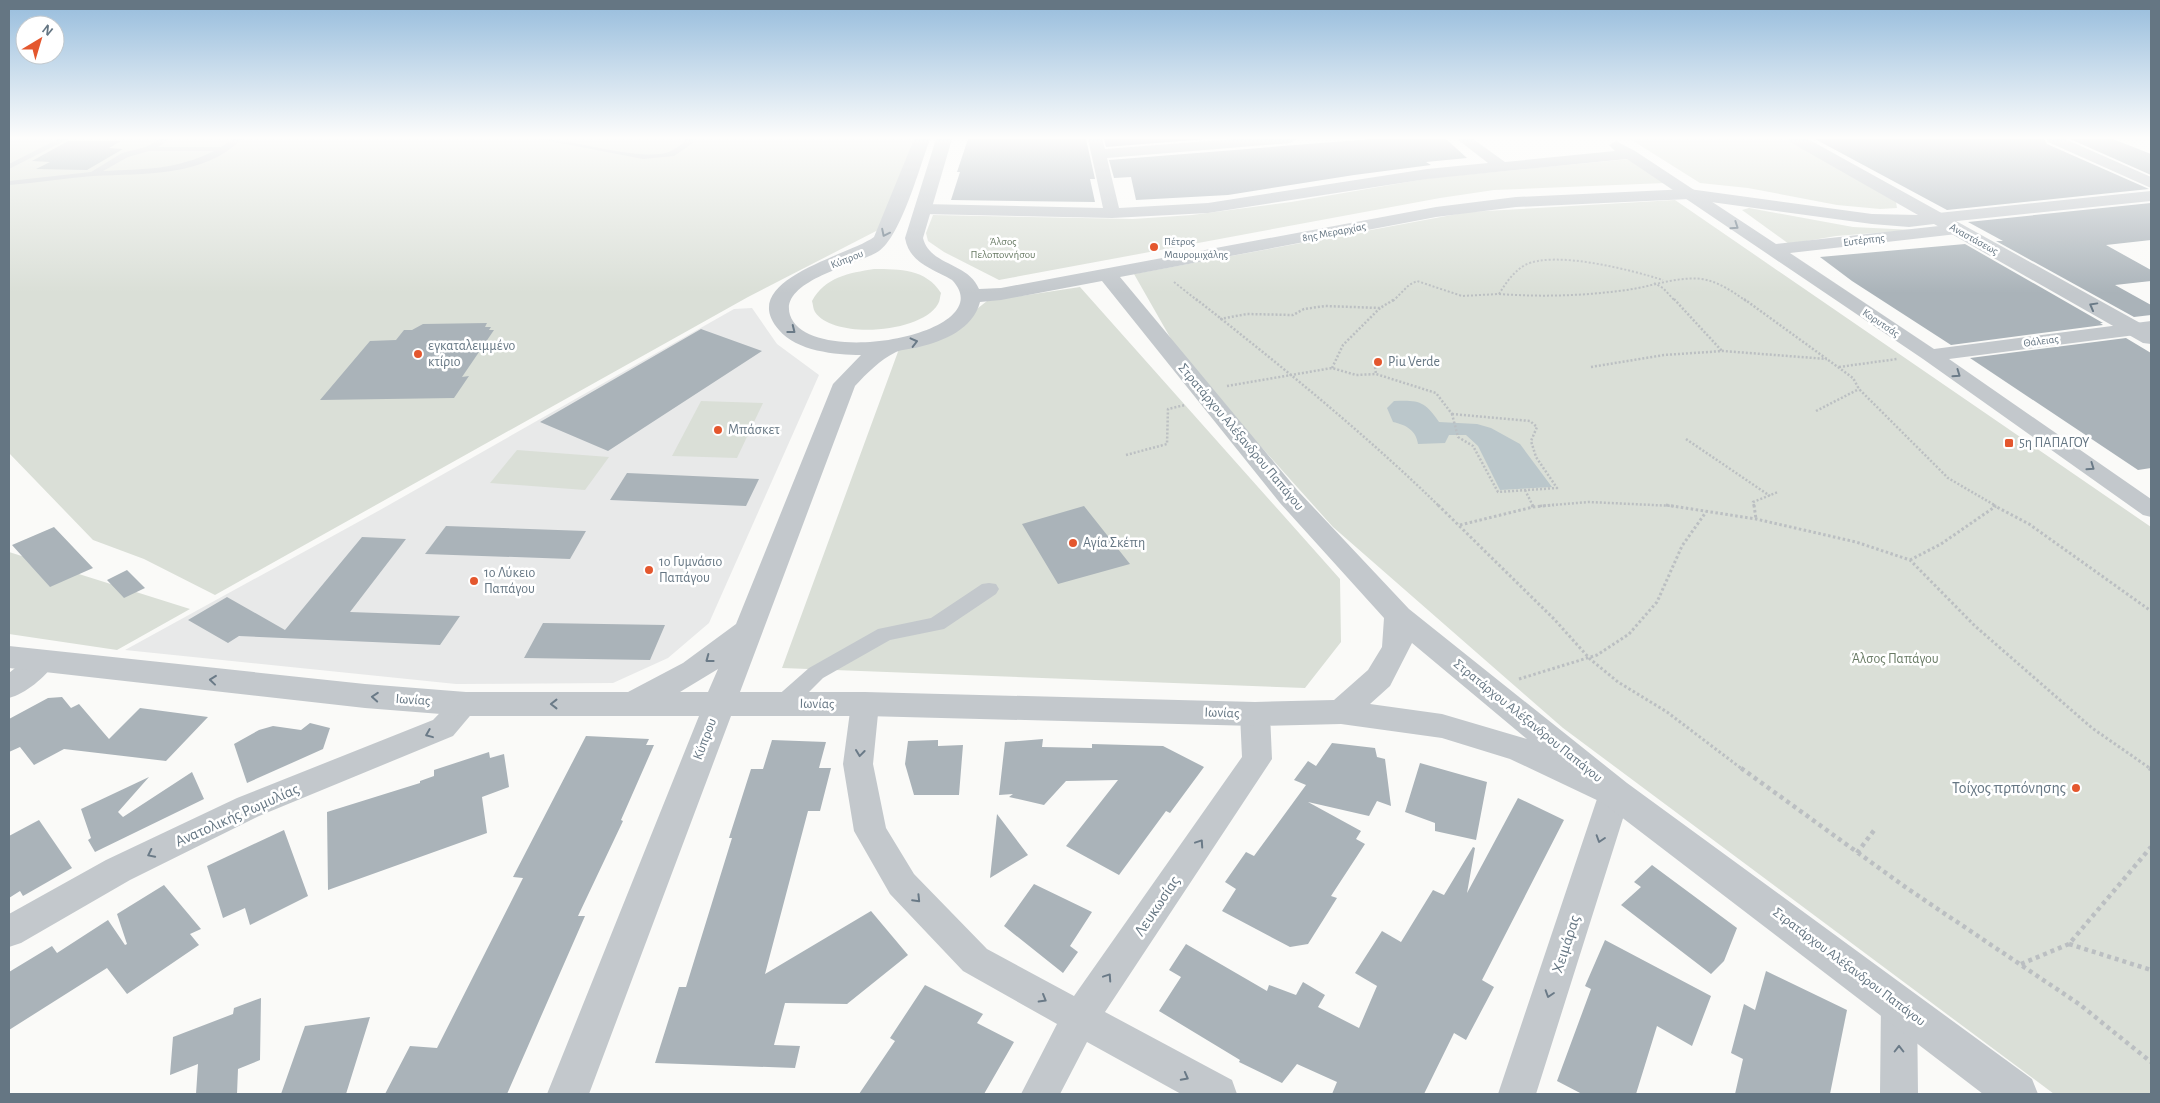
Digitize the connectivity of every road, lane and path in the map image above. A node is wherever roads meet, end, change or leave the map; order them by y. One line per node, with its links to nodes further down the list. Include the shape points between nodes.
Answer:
1 (902, 190): 25 (street, Κύπρου, one-way to 25, via 882,240 857,256 808,275 787,290 781,299 780,317 786,325 795,333)
2 (928, 190): 9 (street)
3 (1107, 190): 10 (street)
4 (1327, 190): 10 (street, via 1208,208)
5 (1684, 190): 7 (street, Κορυτσάς)
6 (1889, 190): 11 (street, Αναστάσεως)
7 (1689, 194): 11 (street, 8ης Μεραρχίας, via 1872,219 1909,221); 13 (street, Κορυτσάς, one-way to 13); 14 (street, 8ης Μεραρχίας, via 1478,205)
8 (2151, 196): 11 (street)
9 (922, 209): 10 (street); 19 (street, via 914,238 917,252 965,281)
10 (1112, 213)
11 (1938, 218): 12 (street, Αναστάσεως)
12 (1957, 229): 13 (street, Ευτέρπης); 24 (street, Αναστάσεως, one-way to 12)
13 (1772, 250): 28 (street, Κορυτσάς)
14 (1154, 266): 15 (street, 8ης Μεραρχίας); 21 (path)
15 (1107, 274): 19 (street, 8ης Μεραρχίας, via 1001,294); 39 (street, Στρατάρχου Αλέξανδρου Παπάγου)
16 (1664, 280): 17 (path); 18 (path, via 1575,260 1554,260 1529,263 1512,275); 23 (path, via 1715,280)
17 (1654, 283): 18 (path, via 1583,294); 27 (path, via 1663,288)
18 (1499, 294): 20 (path, via 1462,296 1417,281)
19 (971, 296): 26 (street, Κύπρου, one-way to 19, via 916,342 945,330 964,314)
20 (1380, 308): 21 (path, via 1325,306 1304,309 1293,315 1247,314); 34 (path, via 1343,345)
21 (1219, 319): 36 (path)
22 (1777, 327): 23 (path)
23 (1782, 327): 29 (path)
24 (2146, 332): 28 (street, Θάλειας)
25 (822, 344): 26 (street, Κύπρου, via 861,349); 37 (street, Κύπρου, via 841,368)
26 (891, 346): 37 (street, Κύπρου, via 860,366)
27 (1723, 351): 29 (path); 32 (path, via 1664,355)
28 (1930, 355): 51 (street, Κορυτσάς, one-way to 51)
29 (1828, 359): 33 (path)
30 (1900, 359): 33 (path)
31 (1376, 367): 35 (path)
32 (1591, 367)
33 (1838, 367): 38 (path, via 1853,378)
34 (1332, 368): 35 (path, via 1356,375); 36 (path)
35 (1376, 374): 41 (path, via 1436,393)
36 (1292, 375): 39 (path); 54 (path, via 1392,460)
37 (844, 384): 59 (street, Κύπρου)
38 (1859, 389): 40 (path); 44 (path)
39 (1206, 394): 43 (path, via 1168,409 1167,444); 58 (street, Στρατάρχου Αλέξανδρου Παπάγου, via 1289,497)
40 (1816, 411)
41 (1452, 414): 46 (path, via 1457,435 1473,446 1498,492); 46 (path, via 1509,417 1530,421 1537,427 1531,441 1536,457 1557,488)
42 (1686, 439): 48 (path)
43 (1126, 455)
44 (1948, 478): 45 (path); 49 (path, via 1967,492)
45 (1944, 480)
46 (1525, 490): 50 (path)
47 (1778, 492): 48 (path)
48 (1770, 496): 53 (path, via 1753,502)
49 (1996, 506): 55 (path, via 1941,544); 57 (path, via 2029,524)
50 (1533, 507): 52 (path, via 1598,502 1666,505); 54 (path)
51 (2151, 510)
52 (1706, 512): 53 (path); 61 (path, via 1682,548 1656,603 1622,643)
53 (1756, 519): 55 (path, via 1856,542)
54 (1460, 525): 61 (path, via 1554,618)
55 (1910, 560): 72 (path, via 1975,626 2092,728)
56 (989, 589): 68 (street, via 936,624 884,634 816,673)
57 (2151, 611)
58 (1399, 616): 63 (street, Στρατάρχου Αλέξανδρου Παπάγου); 70 (street, via 1397,648 1379,678)
59 (748, 630): 65 (street, one-way to 65, via 694,670); 66 (street, Κύπρου)
60 (9, 657): 62 (street, Ιωνίας)
61 (1590, 659): 63 (path); 76 (path)
62 (40, 662): 64 (street); 67 (street, Ιωνίας, one-way to 62)
63 (1485, 686): 73 (street, Στρατάρχου Αλέξανδρου Παπάγου)
64 (9, 688)
65 (634, 703): 66 (street, Ιωνίας); 67 (street, Ιωνίας, one-way to 67)
66 (719, 703): 68 (street, Ιωνίας); 84 (street, Κύπρου)
67 (466, 704): 77 (street, Ανατολικής Ρωμυλίας, one-way to 77, via 443,728 248,807 118,870)
68 (783, 704): 69 (street, Ιωνίας)
69 (865, 704): 71 (street, Ιωνίας); 82 (street, one-way to 82, via 858,764 870,831 902,884 975,960)
70 (1341, 712): 71 (street, Ιωνίας); 73 (street, Ιωνίας, via 1442,726 1521,750)
71 (1255, 714): 82 (street, Λευκωσίας, one-way to 71, via 1257,759)
72 (2151, 769)
73 (1615, 793): 81 (street, Στρατάρχου Αλέξανδρου Παπάγου); 87 (street, Χειμάρας, one-way to 87)
74 (1875, 829): 76 (path)
75 (2151, 847): 78 (path)
76 (1857, 853): 79 (path)
77 (9, 932)
78 (2069, 944): 79 (path); 80 (path)
79 (2020, 964): 83 (path, via 2079,1004)
80 (2151, 970)
81 (1899, 1004): 88 (street, one-way to 81); 89 (street, Στρατάρχου Αλέξανδρου Παπάγου)
82 (1079, 1020): 85 (street, Λευκωσίας); 86 (street, one-way to 86)
83 (2151, 1062)
84 (568, 1094)
85 (1040, 1094)
86 (1218, 1094)
87 (1516, 1094)
88 (1898, 1094)
89 (2018, 1094)

